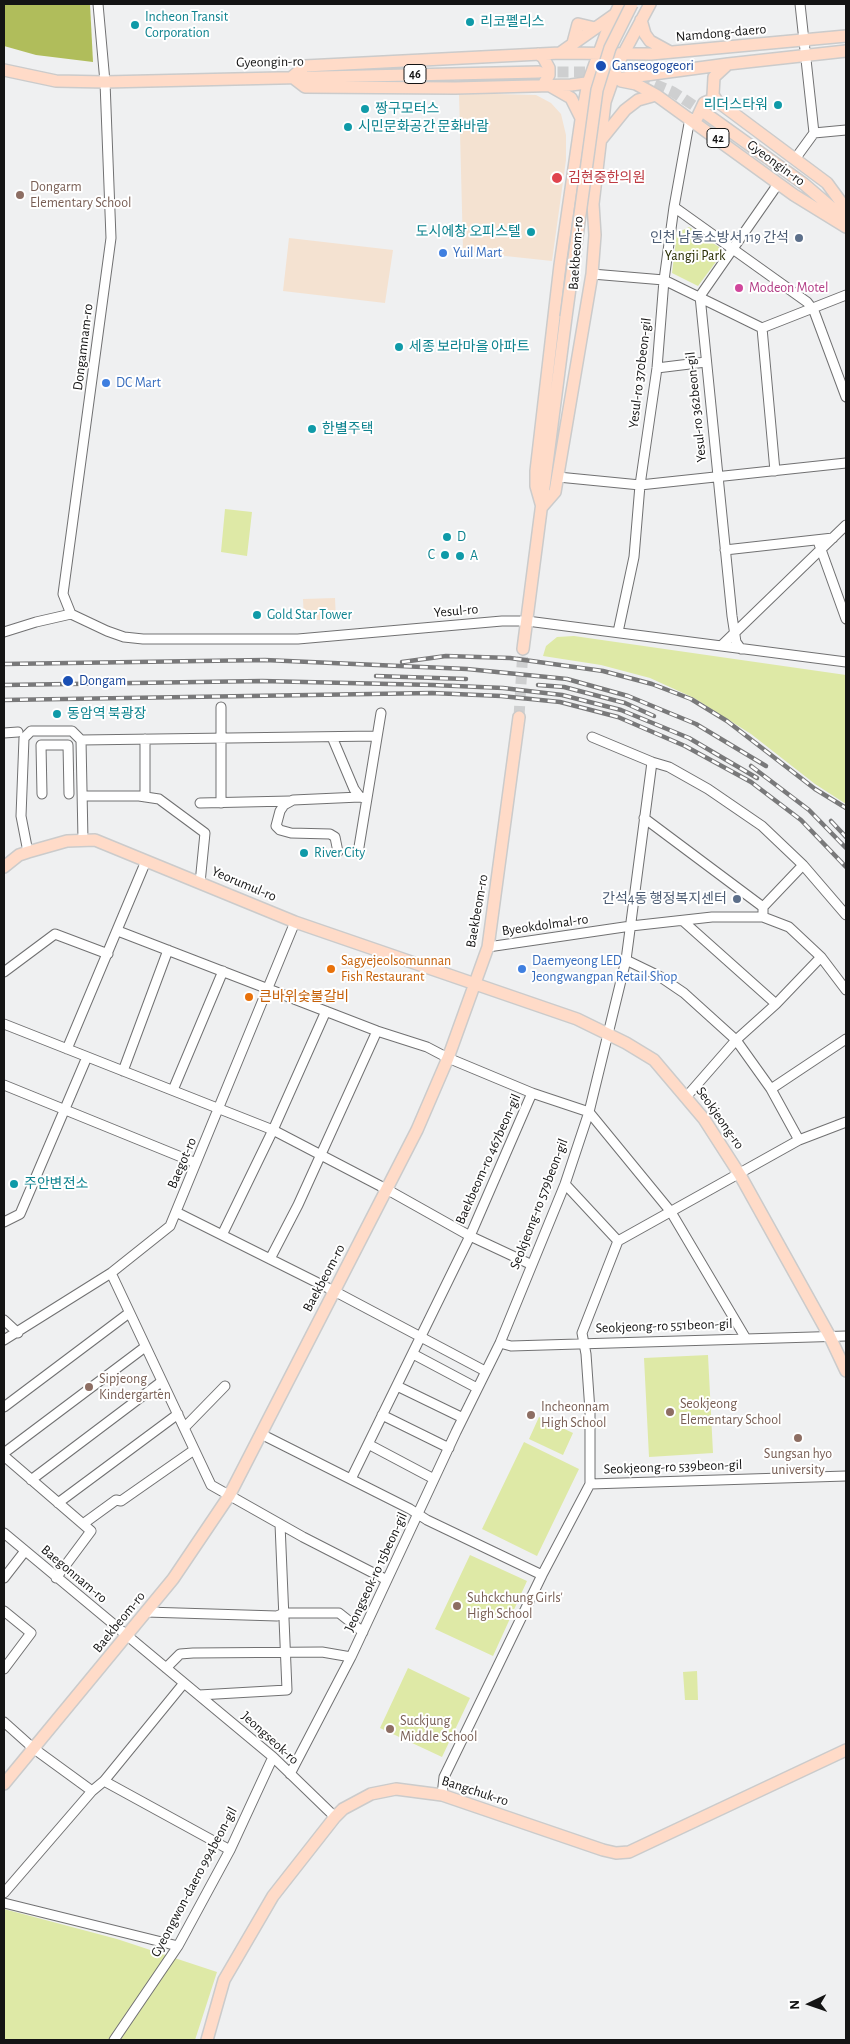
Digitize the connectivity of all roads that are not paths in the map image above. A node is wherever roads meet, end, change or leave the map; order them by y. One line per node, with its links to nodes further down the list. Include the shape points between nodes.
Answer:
1 (98, 4): 22 (street, Dongamnam-ro)
2 (620, 4): 6 (main road, Baekbeom-ro)
3 (632, 4): 54 (main road, Baekbeom-ro, bridge, via 610,48 597,90)
4 (650, 4): 7 (main road, Baekbeom-ro)
5 (800, 4): 9 (street)
6 (614, 14): 11 (main road); 14 (main road, Baekbeom-ro)
7 (641, 20): 12 (main road, via 650,41); 15 (main road, Baekbeom-ro)
8 (846, 36): 9 (main road, Namdong-daero)
9 (804, 40): 12 (main road, Namdong-daero); 16 (street)
10 (846, 51): 16 (main road)
11 (560, 53): 13 (main road, Namdong-daero); 14 (main road, Namdong-daero)
12 (672, 53): 15 (main road, Namdong-daero)
13 (538, 54): 20 (main road, Namdong-daero, via 305,66); 24 (main road, via 549,68)
14 (598, 54): 15 (main road, Namdong-daero); 23 (main road, Baekbeom-ro)
15 (622, 54): 21 (main road, Baekbeom-ro)
16 (806, 55): 17 (main road); 31 (street)
17 (728, 64): 21 (main road); 26 (main road, via 719,70 712,85 713,95)
18 (4, 70): 22 (main road, Gyeongin-ro / 46, via 56,81)
19 (539, 72): 20 (main road, Gyeongin-ro / 46)
20 (292, 77): 22 (main road, Gyeongin-ro / 46); 24 (main road, via 305,87)
21 (611, 80): 23 (main road); 25 (main road, Gyeongin-ro / 42, via 636,84); 32 (main road, Baekbeom-ro)
22 (105, 82): 58 (street, Dongamnam-ro, via 111,238 63,594)
23 (588, 83): 24 (main road); 28 (main road, Baekbeom-ro)
24 (546, 85): 28 (main road, via 571,98)
25 (656, 95): 29 (main road, Gyeongin-ro / 42); 32 (main road, via 638,100 625,110)
26 (718, 101): 29 (main road, via 704,103); 33 (main road, Gyeongin-ro / 42)
27 (705, 113): 37 (main road, Gyeongin-ro, via 804,184)
28 (581, 120): 54 (main road, Baekbeom-ro, via 536,471)
29 (695, 121): 34 (main road, Gyeongin-ro / 42); 35 (street, Yesul-ro 370beon-gil)
30 (846, 130): 31 (street)
31 (814, 133): 33 (street)
32 (599, 142): 40 (main road, Baekbeom-ro, via 593,204)
33 (795, 159): 36 (main road, Gyeongin-ro / 42, via 827,183)
34 (778, 184): 38 (main road, Gyeongin-ro / 42); 39 (street)
35 (674, 207): 39 (street); 41 (street, Yesul-ro 370beon-gil)
36 (846, 209)
37 (846, 220)
38 (846, 226)
39 (733, 249): 43 (street); 44 (street)
40 (592, 274): 41 (street); 51 (main road, Baekbeom-ro)
41 (664, 280): 43 (street); 47 (street, Yesul-ro 370beon-gil)
42 (846, 295): 44 (street)
43 (700, 296): 45 (street); 46 (street, Yesul-ro 362beon-gil)
44 (812, 308): 45 (street); 48 (street)
45 (762, 328): 50 (street)
46 (706, 362): 47 (street); 52 (street, Yesul-ro 362beon-gil)
47 (657, 368): 53 (street, Yesul-ro 370beon-gil)
48 (846, 397)
49 (846, 463): 50 (street)
50 (775, 470): 52 (street)
51 (558, 477): 53 (street); 54 (main road, Baekbeom-ro, via 555,492)
52 (718, 478): 53 (street); 57 (street, Yesul-ro 362beon-gil)
53 (640, 485): 63 (street, Yesul-ro 370beon-gil, via 634,557)
54 (542, 507): 60 (main road, Baekbeom-ro)
55 (846, 525): 56 (street, via 832,538)
56 (819, 544): 57 (street); 59 (street); 61 (street)
57 (725, 550): 61 (street, Yesul-ro 362beon-gil)
58 (70, 614): 60 (street, Yesul-ro, via 124,637 142,639 298,639); 62 (street)
59 (846, 619)
60 (527, 621): 63 (street, Yesul-ro); 65 (main road, Baekbeom-ro)
61 (736, 629): 64 (street); 66 (street, Yesul-ro 362beon-gil, via 736,642)
62 (4, 632)
63 (618, 632): 64 (street, Yesul-ro)
64 (721, 646): 66 (street, Yesul-ro)
65 (523, 649)
66 (741, 649): 67 (street, Yesul-ro)
67 (846, 662)
68 (221, 707): 76 (street)
69 (381, 713): 73 (street)
70 (519, 717): 108 (main road, Baekbeom-ro)
71 (18, 732): 72 (street)
72 (4, 733)
73 (377, 736): 74 (street); 88 (street)
74 (332, 737): 76 (street); 88 (street)
75 (592, 737): 81 (street)
76 (221, 738): 77 (street); 90 (street)
77 (146, 739): 78 (street); 87 (street)
78 (82, 740): 79 (street, via 72,731 31,731 24,738); 83 (street)
79 (24, 749): 80 (street); 94 (street, via 21,816)
80 (41, 749): 82 (street, via 41,745 68,744); 84 (street)
81 (652, 762): 92 (street, Seokjeong-ro 579beon-gil); 98 (street, via 669,766 716,794 762,826)
82 (68, 769): 83 (street); 85 (street)
83 (82, 782): 86 (street)
84 (42, 794)
85 (69, 794)
86 (82, 796): 87 (street); 93 (street)
87 (145, 797): 100 (street, via 159,799 205,833)
88 (363, 798): 89 (street); 96 (street)
89 (293, 800): 90 (street); 95 (street, via 280,811 276,826 291,833 330,834 335,837)
90 (221, 803): 91 (street)
91 (200, 804)
92 (644, 818): 101 (street); 106 (street, Seokjeong-ro 579beon-gil)
93 (83, 840): 94 (main road, Yeorumul-ro); 97 (main road, Yeorumul-ro, via 95,840)
94 (28, 852): 99 (main road, Yeorumul-ro)
95 (338, 852)
96 (358, 853)
97 (146, 861): 100 (main road, Yeorumul-ro); 107 (street)
98 (803, 865): 101 (street); 102 (street)
99 (4, 867)
100 (200, 882): 105 (main road, Yeorumul-ro)
101 (763, 907): 103 (street)
102 (846, 915)
103 (762, 917): 104 (street, Byeokdolmal-ro, via 712,917); 111 (street, Byeokdolmal-ro, via 789,928)
104 (683, 921): 106 (street, Byeokdolmal-ro); 118 (street)
105 (295, 922): 115 (main road, Yeorumul-ro); 116 (street, Baegot-ro)
106 (631, 926): 108 (street, Byeokdolmal-ro); 112 (street, Seokjeong-ro 579beon-gil)
107 (118, 931): 109 (street, Baekbeom-ro 467beon-gil); 110 (street)
108 (488, 947): 115 (main road, Baekbeom-ro)
109 (168, 950): 113 (street, Baekbeom-ro 467beon-gil); 128 (street)
110 (108, 954): 114 (street, via 56,934); 125 (street)
111 (821, 956): 117 (street, Byeokdolmal-ro); 118 (street)
112 (626, 960): 122 (street, Seokjeong-ro 579beon-gil); 124 (street, via 684,993)
113 (223, 971): 116 (street, Baekbeom-ro 467beon-gil); 131 (street)
114 (4, 972)
115 (474, 985): 122 (main road, Seokjeong-ro, via 577,1019); 127 (main road, Baekbeom-ro)
116 (267, 988): 119 (street, Baekbeom-ro 467beon-gil); 134 (street, Baegot-ro)
117 (846, 990)
118 (776, 1004): 124 (street)
119 (326, 1011): 121 (street, Baekbeom-ro 467beon-gil); 138 (street)
120 (4, 1024): 125 (street)
121 (377, 1031): 127 (street, Baekbeom-ro 467beon-gil, via 427,1047); 140 (street)
122 (608, 1034): 133 (main road, Seokjeong-ro, via 654,1060); 136 (street, Seokjeong-ro 579beon-gil)
123 (846, 1039): 130 (street)
124 (736, 1040): 130 (street); 133 (street)
125 (67, 1050): 126 (street)
126 (87, 1057): 128 (street); 135 (street)
127 (448, 1058): 132 (street, Baekbeom-ro 467beon-gil); 144 (main road, Baekbeom-ro)
128 (123, 1071): 131 (street)
129 (4, 1084): 135 (street)
130 (771, 1089): 139 (street)
131 (173, 1090): 134 (street)
132 (532, 1092): 136 (street, Baekbeom-ro 467beon-gil); 149 (street, Baekbeom-ro 467beon-gil)
133 (687, 1096): 142 (main road, Seokjeong-ro)
134 (220, 1108): 138 (street); 141 (street, Baegot-ro)
135 (65, 1110): 141 (street); 147 (street, via 20,1214)
136 (589, 1112): 143 (street, Seokjeong-ro 579beon-gil); 146 (street)
137 (846, 1122): 139 (street)
138 (273, 1130): 140 (street); 148 (street)
139 (800, 1140): 142 (street)
140 (320, 1154): 144 (street); 151 (street)
141 (196, 1163): 145 (street, Baegot-ro)
142 (740, 1175): 146 (street); 158 (main road, Seokjeong-ro)
143 (565, 1184): 150 (street); 152 (street, Seokjeong-ro 579beon-gil)
144 (388, 1190): 149 (street); 154 (main road, Baekbeom-ro)
145 (176, 1212): 148 (street); 153 (street, Baegot-ro, via 170,1226)
146 (671, 1212): 150 (street); 160 (street)
147 (4, 1222)
148 (222, 1235): 151 (street)
149 (470, 1236): 152 (street); 161 (street, Baekbeom-ro 467beon-gil)
150 (618, 1241): 164 (street, via 582,1334)
151 (270, 1260): 154 (street)
152 (530, 1264): 163 (street, Seokjeong-ro 579beon-gil)
153 (111, 1273): 155 (street); 157 (street, Baegot-ro)
154 (334, 1291): 161 (street); 177 (main road, Baekbeom-ro)
155 (130, 1313): 165 (street); 172 (street)
156 (4, 1320): 157 (street)
157 (18, 1333): 162 (street, Baegot-ro)
158 (829, 1335): 159 (street, Seokjeong-ro 551beon-gil); 160 (street, Seokjeong-ro 551beon-gil); 167 (main road, Seokjeong-ro)
159 (846, 1336)
160 (745, 1337): 164 (street, Seokjeong-ro 551beon-gil)
161 (421, 1339): 166 (street, Baekbeom-ro 467beon-gil); 168 (street)
162 (4, 1340)
163 (500, 1343): 164 (street, Seokjeong-ro 551beon-gil, via 511,1346); 168 (street, Seokjeong-ro 579beon-gil)
164 (582, 1343): 186 (street, via 586,1354 590,1411)
165 (145, 1347): 169 (street); 181 (street)
166 (413, 1354): 168 (street); 171 (street, Baekbeom-ro 467beon-gil)
167 (846, 1371)
168 (481, 1379): 175 (street, Jeongseok-ro 15beon-gil)
169 (161, 1382): 173 (street); 185 (street)
170 (224, 1386): 176 (street)
171 (397, 1386): 174 (street, Baekbeom-ro 467beon-gil); 175 (street)
172 (4, 1407)
173 (178, 1414): 176 (street); 188 (street)
174 (382, 1415): 178 (street, Baekbeom-ro 467beon-gil); 179 (street)
175 (463, 1418): 179 (street, Jeongseok-ro 15beon-gil)
176 (184, 1428): 180 (street)
177 (261, 1434): 183 (street); 187 (main road, Baekbeom-ro)
178 (368, 1444): 183 (street, Baekbeom-ro 467beon-gil); 184 (street)
179 (449, 1448): 184 (street, Jeongseok-ro 15beon-gil)
180 (194, 1450): 187 (street, via 211,1485); 190 (street, via 121,1502 116,1500)
181 (4, 1454): 185 (street)
182 (846, 1476): 186 (street, Seokjeong-ro 539beon-gil)
183 (350, 1479): 189 (street)
184 (434, 1479): 189 (street, Jeongseok-ro 15beon-gil)
185 (31, 1480): 188 (street)
186 (590, 1484): 194 (street)
187 (229, 1496): 191 (street); 199 (main road, Baekbeom-ro, via 173,1579)
188 (58, 1503): 190 (street)
189 (418, 1514): 194 (street); 197 (street, Jeongseok-ro 15beon-gil)
190 (83, 1524): 196 (street, via 91,1531)
191 (280, 1524): 197 (street); 200 (street)
192 (4, 1533): 193 (street, Baegonnam-ro)
193 (25, 1551): 195 (street); 196 (street, Baegonnam-ro)
194 (542, 1575): 217 (street, via 444,1777)
195 (4, 1578)
196 (56, 1578): 202 (street, Baegonnam-ro)
197 (387, 1580): 201 (street, Jeongseok-ro 15beon-gil)
198 (4, 1612): 206 (street, via 31,1633)
199 (146, 1612): 200 (street, via 277,1616); 202 (main road, Baekbeom-ro)
200 (284, 1613): 201 (street, via 339,1612); 203 (street)
201 (363, 1632): 204 (street, Jeongseok-ro 15beon-gil)
202 (128, 1636): 205 (street, Jeongseok-ro); 210 (main road, Baekbeom-ro)
203 (285, 1652): 204 (street, via 322,1652); 205 (street, via 180,1654); 208 (street, via 287,1690)
204 (351, 1657): 213 (street, Jeongseok-ro 15beon-gil)
205 (166, 1668): 207 (street, Jeongseok-ro)
206 (4, 1669)
207 (184, 1683): 208 (street, Jeongseok-ro); 214 (street)
208 (200, 1695): 212 (street, Jeongseok-ro)
209 (4, 1722): 210 (street)
210 (33, 1748): 215 (main road, Baekbeom-ro); 216 (street)
211 (846, 1750): 217 (main road, Bangchuk-ro, via 629,1852 603,1850)
212 (273, 1757): 213 (street, Jeongseok-ro); 219 (street, Gyeongwon-daero 994beon-gil)
213 (290, 1774): 218 (street, Jeongseok-ro)
214 (104, 1781): 216 (street); 219 (street)
215 (4, 1784)
216 (92, 1791): 220 (street)
217 (442, 1795): 218 (main road, Bangchuk-ro, via 396,1789 371,1794 343,1808)
218 (335, 1817): 224 (main road, Bangchuk-ro, via 273,1896 224,1980)
219 (230, 1850): 222 (street, Gyeongwon-daero 994beon-gil)
220 (4, 1893)
221 (4, 1903): 222 (street)
222 (178, 1946): 223 (street, Gyeongwon-daero 994beon-gil)
223 (114, 2040)
224 (207, 2040)

